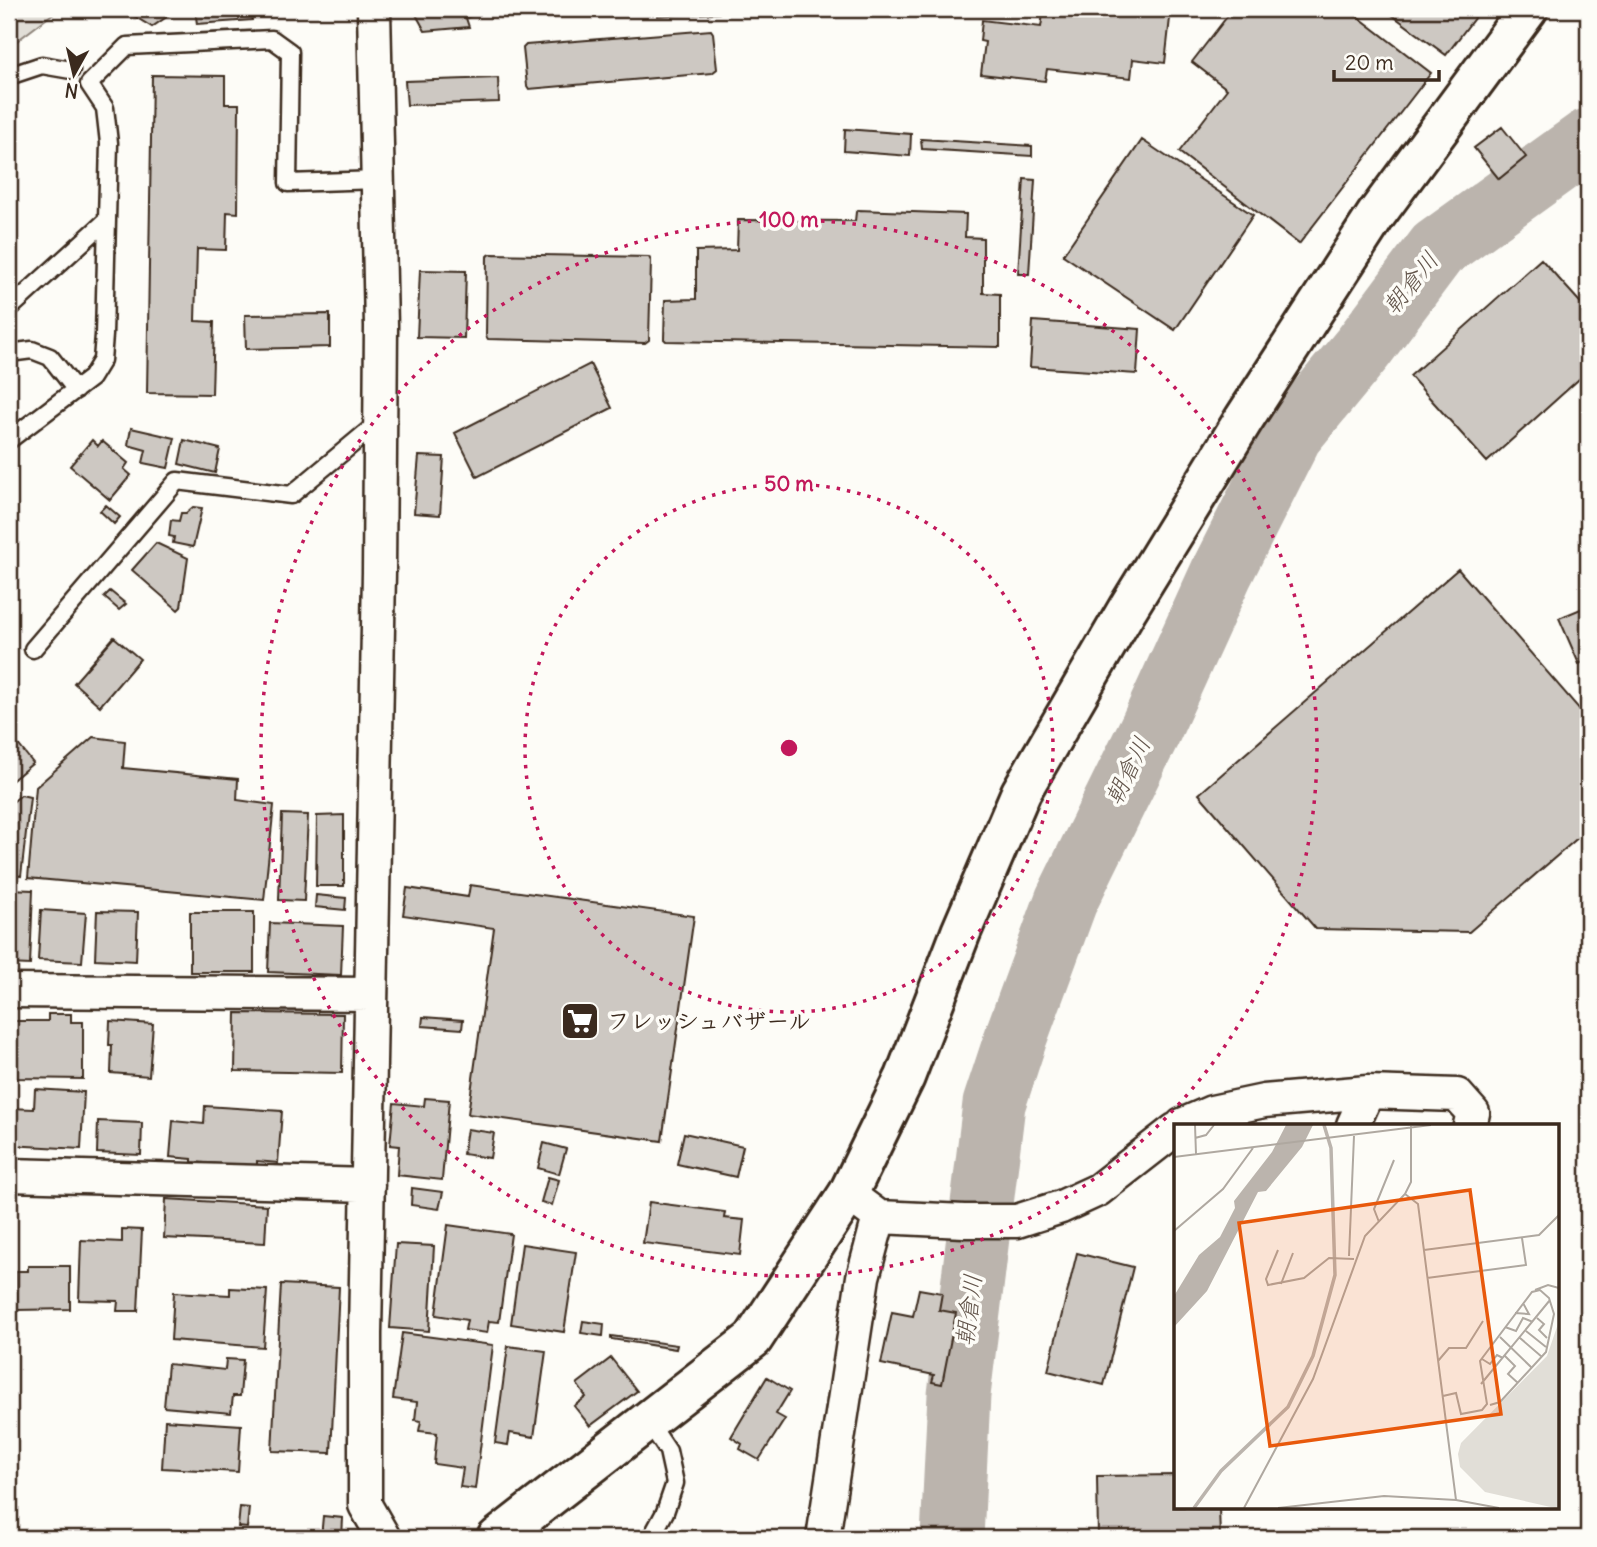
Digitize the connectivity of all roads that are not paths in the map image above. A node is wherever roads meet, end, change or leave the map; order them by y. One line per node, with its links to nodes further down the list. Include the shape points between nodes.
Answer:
1 (374, 9): 5 (street)
2 (1528, 9): 22 (street, via 1377,215 1266,385 1021,792 905,1077)
3 (71, 70): 4 (lane, via 42,65)
4 (9, 76)
5 (378, 180): 6 (lane, via 288,183 290,52 272,39 127,46 89,84 105,108); 10 (street)
6 (107, 220): 7 (lane); 9 (lane, via 102,360)
7 (9, 309)
8 (9, 353): 9 (lane, via 32,350 50,356)
9 (76, 390): 11 (lane)
10 (380, 421): 12 (lane, via 291,495 177,481); 14 (street)
11 (9, 440)
12 (33, 649)
13 (9, 991): 14 (street)
14 (372, 993): 21 (street)
15 (1368, 1092): 16 (street, via 1264,1101 1212,1112); 17 (street); 18 (street, via 1457,1095 1473,1113)
16 (1184, 1124)
17 (1353, 1124)
18 (1470, 1124)
19 (1174, 1131): 23 (street, via 1098,1190 1061,1208 1017,1221)
20 (9, 1175): 21 (street)
21 (368, 1185): 25 (street, via 365,1505)
22 (848, 1194): 23 (street); 24 (street, via 753,1339)
23 (879, 1217): 28 (street, via 863,1277)
24 (648, 1421): 26 (street); 27 (lane, via 668,1451 674,1483)
25 (384, 1538)
26 (497, 1538)
27 (651, 1538)
28 (823, 1538)

